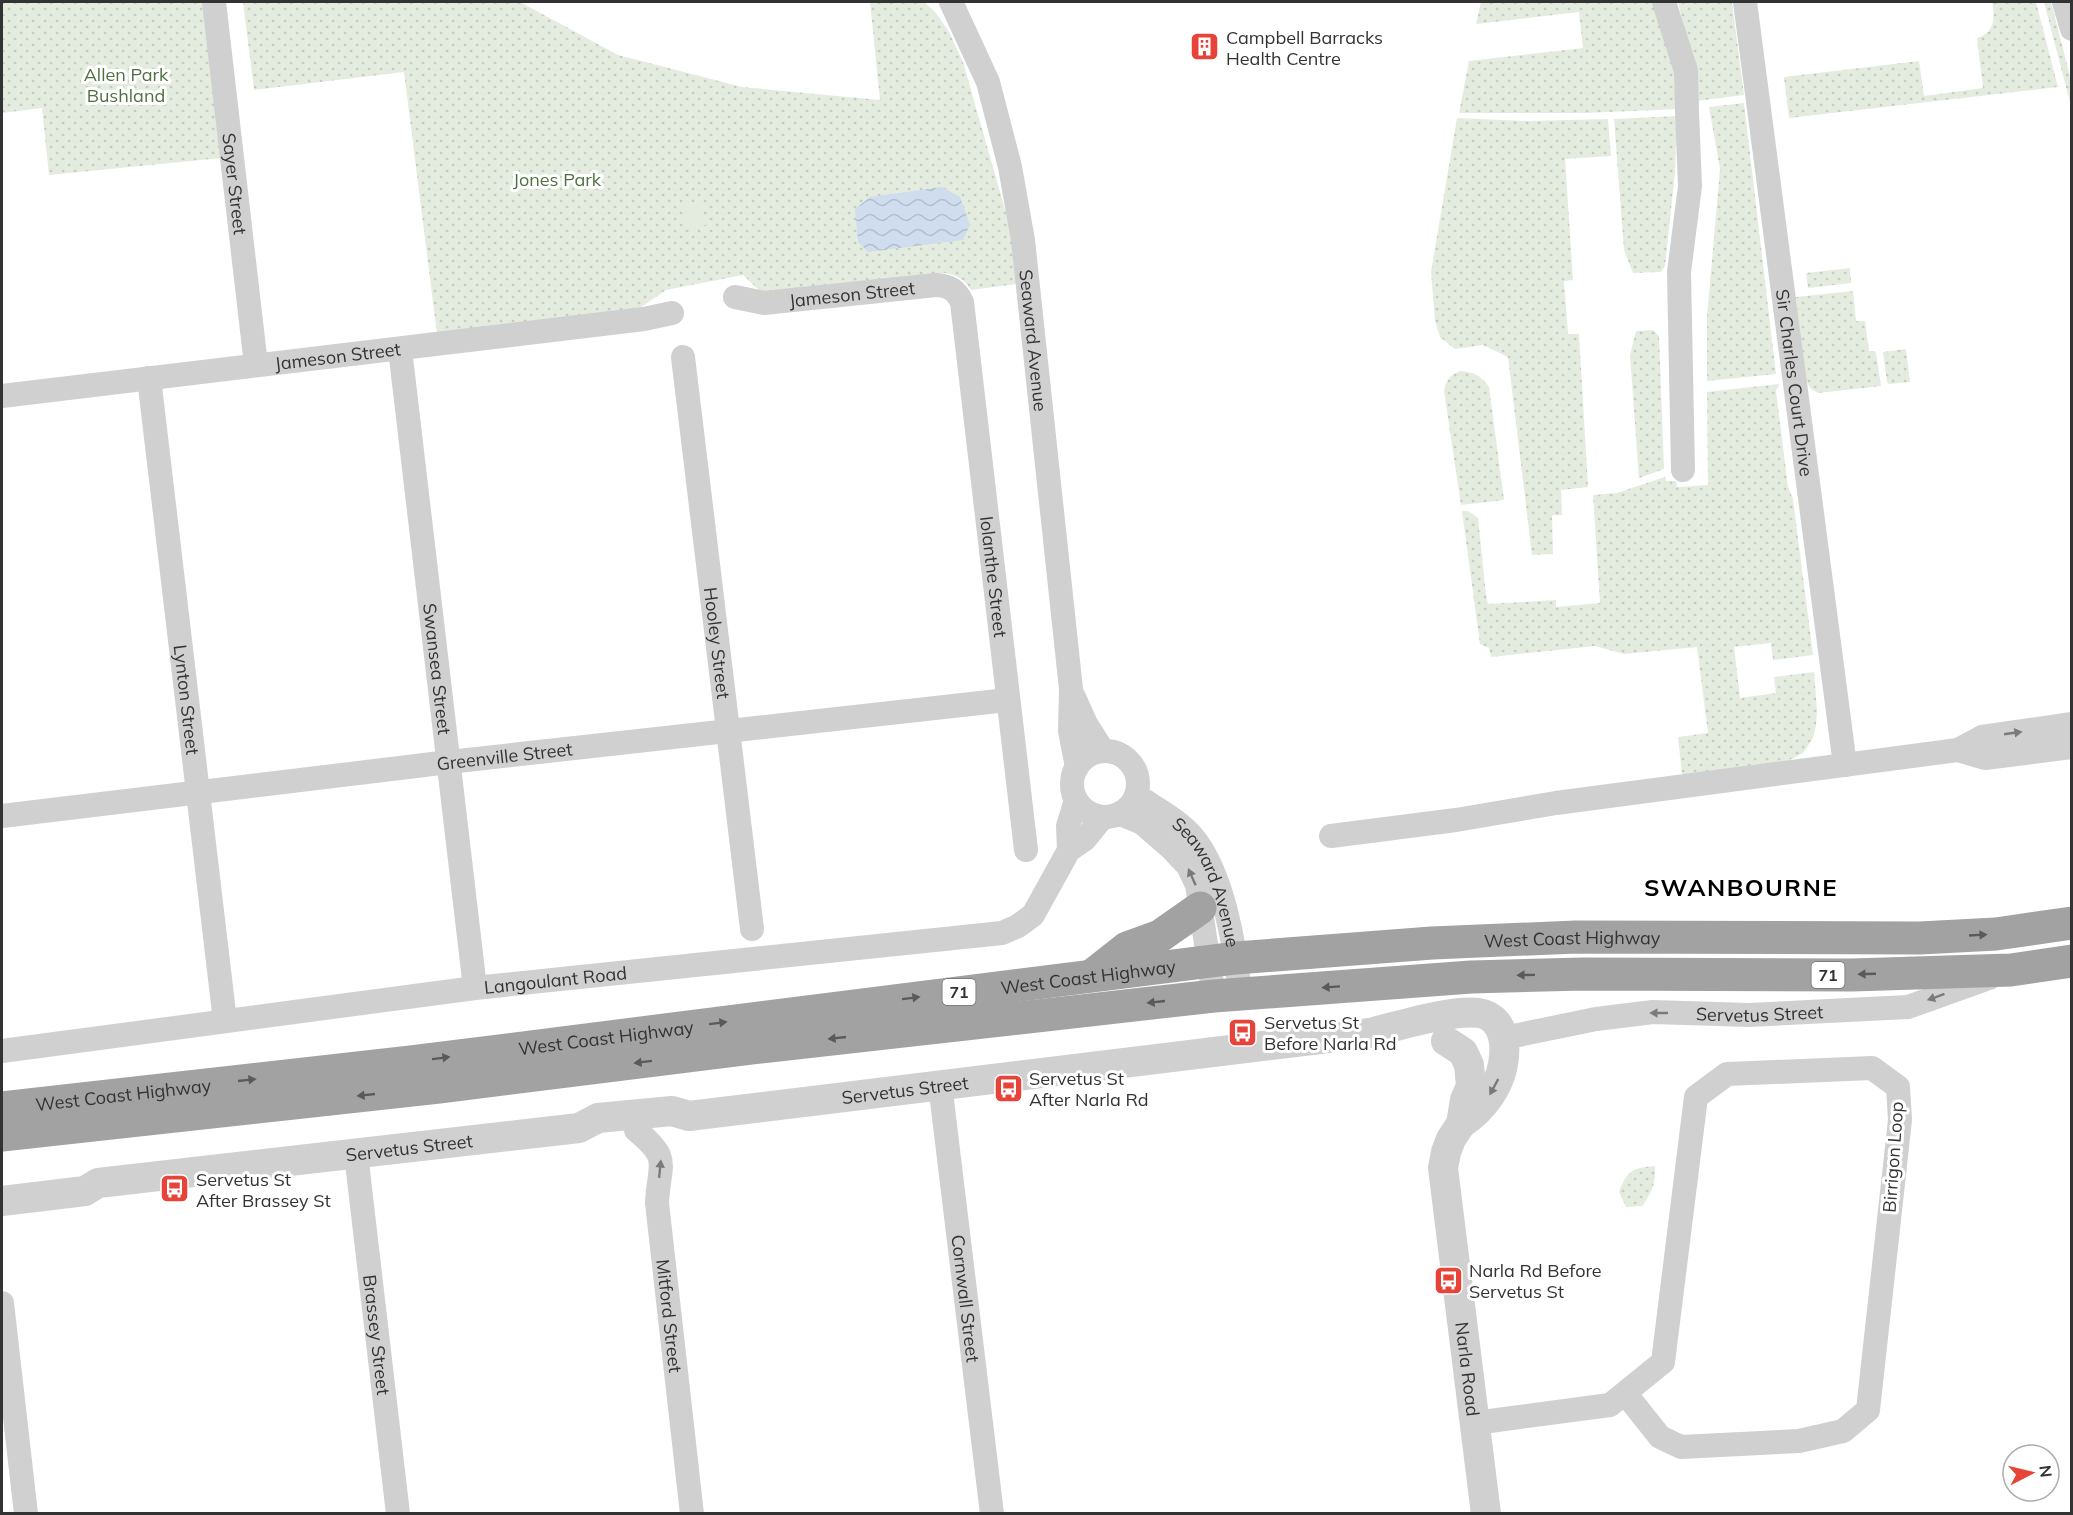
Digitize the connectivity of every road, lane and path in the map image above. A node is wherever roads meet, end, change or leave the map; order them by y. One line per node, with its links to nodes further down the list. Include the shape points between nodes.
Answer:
1 (214, 2): 12 (street, Sayer Street)
2 (951, 2): 16 (street, Seaward Avenue, via 988,82 1010,167 1023,240)
3 (1664, 2): 15 (street, via 1686,71 1688,112 1690,186 1678,272)
4 (1745, 2): 24 (street, Sir Charles Court Drive)
5 (2064, 2): 6 (street)
6 (2072, 29)
7 (735, 297): 8 (street, Jameson Street, via 764,303 936,285 948,286)
8 (962, 302): 17 (street, Iolanthe Street)
9 (672, 313): 10 (street, Jameson Street)
10 (400, 349): 12 (street, Jameson Street); 23 (street, Swansea Street)
11 (683, 357): 19 (street, Hooley Street)
12 (256, 365): 13 (street, Jameson Street)
13 (149, 378): 14 (street, Jameson Street); 26 (street, Lynton Street)
14 (2, 396)
15 (1683, 470)
16 (1071, 689): 22 (street, Seaward Avenue); 25 (street, Seaward Avenue, via 1070,731)
17 (1007, 700): 19 (street, Greenville Street); 32 (street, Iolanthe Street)
18 (2072, 724): 21 (street, one-way to 18, via 1982,737)
19 (727, 732): 23 (street, Greenville Street); 36 (street, Hooley Street)
20 (2072, 747): 21 (street, via 1985,758)
21 (1958, 750): 24 (street)
22 (1102, 751): 25 (street, via 1088,756); 27 (street, via 1113,752 1131,764 1137,774)
23 (449, 762): 26 (street, Greenville Street); 41 (street, Swansea Street)
24 (1845, 765): 31 (street)
25 (1077, 767): 28 (street, via 1072,783)
26 (198, 793): 29 (street, Greenville Street); 43 (street, Lynton Street)
27 (1136, 795): 30 (street, via 1130,806); 37 (street, Seaward Avenue, via 1192,837 1210,865 1228,921)
28 (1076, 800): 30 (street, via 1092,815); 33 (street, Langoulant Road, via 1068,826)
29 (2, 816)
30 (1112, 816): 33 (street, Langoulant Road); 34 (street, Seaward Avenue, one-way to 30, via 1197,885 1188,866 1172,849 1142,823)
31 (1331, 836)
32 (1026, 850)
33 (1069, 850): 41 (street, Langoulant Road, via 1033,915 1002,933)
34 (1200, 908): 37 (street, Seaward Avenue); 40 (highway, via 1160,936 1127,948)
35 (2072, 923): 37 (highway, West Coast Highway / 71, one-way to 35, via 1432,943 1576,937 1920,938 1996,934)
36 (752, 929)
37 (1222, 960): 40 (highway, West Coast Highway / 71); 42 (street, Seaward Avenue)
38 (2072, 961): 39 (highway, West Coast Highway / 71)
39 (2011, 970): 42 (highway, West Coast Highway / 71, one-way to 42, via 1471,977); 45 (street, Servetus Street, one-way to 45, via 1908,1007 1749,1015 1653,1012)
40 (1092, 975): 49 (highway, West Coast Highway / 71, one-way to 40, via 411,1062)
41 (475, 988): 43 (street, Langoulant Road)
42 (1227, 995): 54 (highway, West Coast Highway / 71, one-way to 54)
43 (225, 1021): 47 (street, Langoulant Road)
44 (1370, 1033): 45 (street, Servetus Street, via 1471,1012 1492,1017); 46 (street, Servetus Street); 48 (street, Servetus Street)
45 (1504, 1038): 46 (street, Servetus Street); 51 (street, Narla Road, one-way to 51, via 1498,1082 1477,1113)
46 (1446, 1041): 51 (street, Narla Road, via 1463,1052 1469,1065 1471,1086)
47 (2, 1051)
48 (940, 1084): 50 (street, Servetus Street); 65 (street, Cornwall Street)
49 (2, 1108)
50 (688, 1116): 52 (street, Servetus Street, via 672,1111 598,1118); 53 (street, Servetus Street, via 674,1125)
51 (1461, 1124): 61 (street, Narla Road, via 1451,1139 1443,1168)
52 (579, 1128): 53 (street, Servetus Street, via 601,1133); 55 (street, Servetus Street)
53 (636, 1130): 64 (street, Mitford Street, one-way to 53, via 657,1203 662,1163 660,1153)
54 (2, 1135)
55 (356, 1154): 56 (street, Servetus Street); 63 (street, Brassey Street)
56 (98, 1183): 57 (street, Servetus Street, via 84,1178); 58 (street, Servetus Street, via 85,1191)
57 (2, 1188)
58 (2, 1201)
59 (2, 1303): 62 (street)
60 (1625, 1393): 60 (street, Birrigon Loop, via 1663,1362 1696,1097 1727,1074 1872,1068 1898,1087 1900,1120 1868,1410 1843,1431 1799,1442 1681,1447 1660,1437); 61 (street, Birrigon Loop, via 1610,1405)
61 (1475, 1423): 66 (street, Narla Road)
62 (26, 1514)
63 (398, 1514)
64 (692, 1514)
65 (992, 1514)
66 (1486, 1514)

